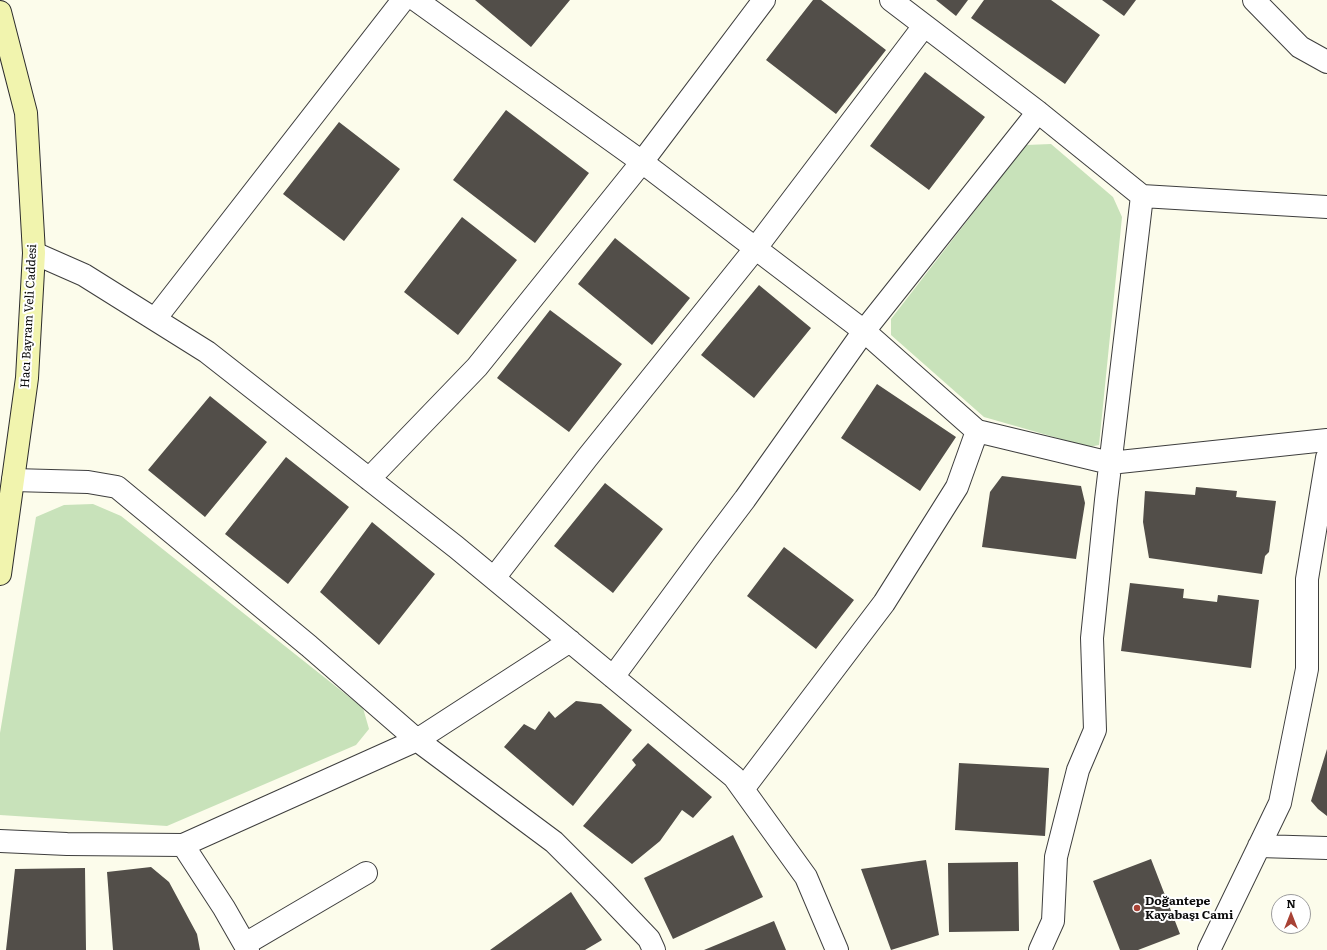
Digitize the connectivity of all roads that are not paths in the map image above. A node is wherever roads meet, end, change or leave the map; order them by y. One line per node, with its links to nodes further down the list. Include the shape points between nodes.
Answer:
1 (403, 0): 15 (street)
2 (416, 0): 10 (street)
3 (764, 0): 10 (street)
4 (891, 0): 7 (street)
5 (1254, 0): 8 (street, via 1300,47)
6 (0, 12): 14 (main road, Hacı Bayram Veli Caddesi, via 26,113)
7 (924, 26): 9 (street); 13 (street)
8 (1327, 62)
9 (1038, 112): 11 (street); 16 (street)
10 (642, 162): 13 (street); 21 (street, via 477,367)
11 (1142, 196): 12 (street); 20 (street)
12 (1327, 207)
13 (755, 249): 16 (street); 24 (street)
14 (34, 253): 15 (street, via 84,275); 22 (main road, Hacı Bayram Veli Caddesi, via 26,378)
15 (155, 319): 21 (street, via 207,352)
16 (864, 331): 17 (street); 26 (street, via 745,499)
17 (977, 431): 20 (street); 28 (street, via 957,487 884,602)
18 (1327, 440): 20 (street)
19 (1327, 458): 31 (street, via 1307,579 1307,669 1280,803)
20 (1110, 463): 37 (street, via 1092,638 1095,730 1078,770 1056,857 1053,921)
21 (369, 479): 24 (street)
22 (13, 480): 23 (main road, Hacı Bayram Veli Caddesi); 27 (street, via 88,482 117,488 309,646)
23 (0, 574)
24 (494, 578): 25 (street)
25 (570, 641): 26 (street); 27 (street)
26 (613, 677): 28 (street, via 734,777)
27 (418, 740): 30 (street); 35 (street, via 554,842 644,934)
28 (743, 789): 36 (street, via 806,877)
29 (0, 841): 30 (street)
30 (183, 845): 34 (street)
31 (1260, 846): 32 (street); 38 (street)
32 (1327, 848)
33 (366, 873): 34 (street)
34 (247, 947)
35 (654, 950)
36 (838, 950)
37 (1040, 950)
38 (1209, 950)

